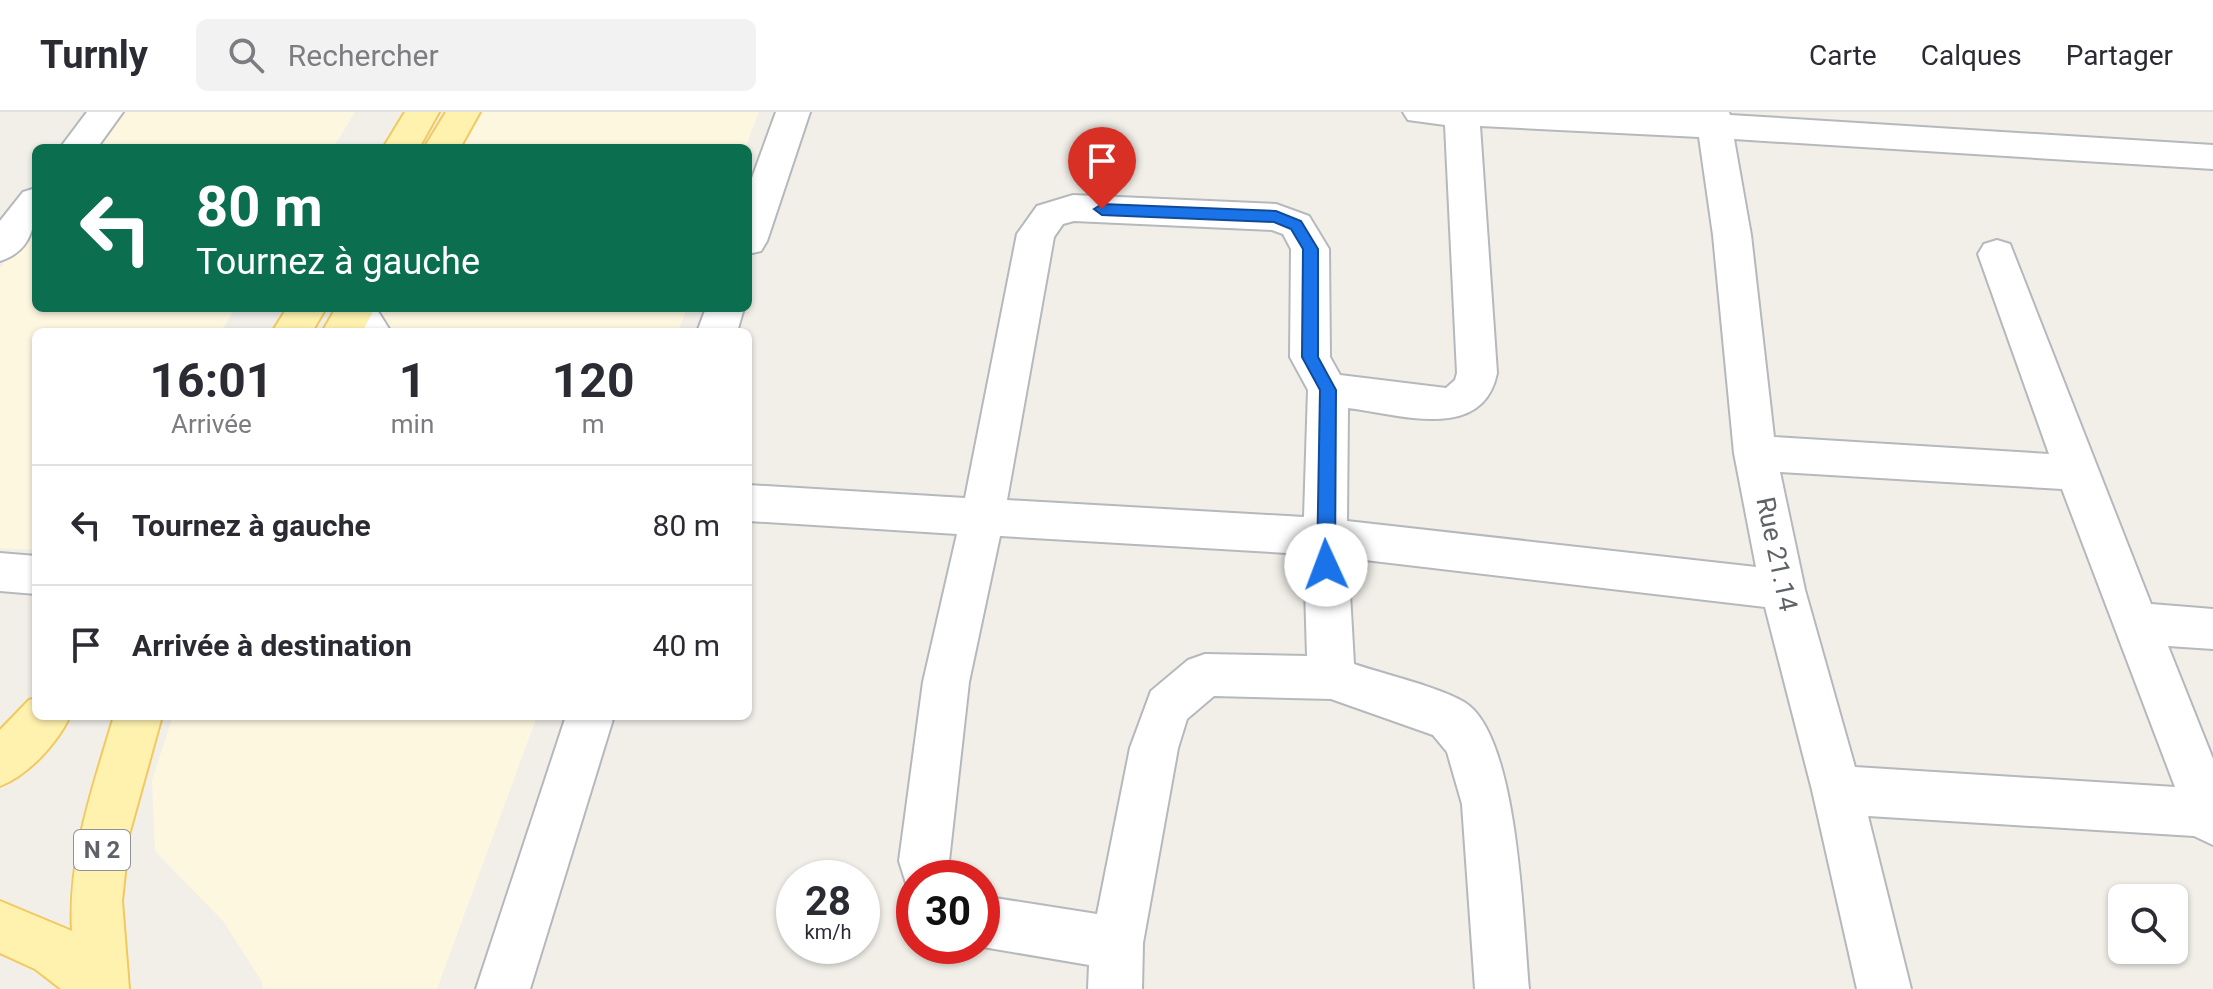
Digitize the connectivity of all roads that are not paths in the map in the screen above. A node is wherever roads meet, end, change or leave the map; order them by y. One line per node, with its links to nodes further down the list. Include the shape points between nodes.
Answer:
1 (106, 112): 8 (street)
2 (422, 112): 9 (main road)
3 (463, 112): 10 (main road)
4 (793, 112): 14 (street)
5 (1420, 112): 6 (street)
6 (1462, 115): 7 (street); 17 (street, via 1475,386 1466,398 1448,404)
7 (1712, 119): 11 (street); 18 (street, Rue 21.14, via 1732,235)
8 (81, 144)
9 (403, 144)
10 (444, 144)
11 (2203, 157): 12 (street)
12 (2213, 193)
13 (32, 206): 15 (street)
14 (752, 230)
15 (0, 247)
16 (1997, 254): 19 (street)
17 (1328, 390): 21 (street, via 1310,357 1310,249 1296,225 1276,217 1104,209 1073,208 1050,215 1036,234); 22 (street)
18 (1755, 453): 19 (street); 25 (street, Rue 21.14)
19 (2077, 473): 26 (street)
20 (752, 503): 21 (street)
21 (983, 516): 22 (street); 35 (street, via 946,682)
22 (1325, 537): 25 (street); 28 (street)
23 (0, 572): 24 (street)
24 (32, 575)
25 (1783, 590): 33 (street, Rue 21.14)
26 (2138, 623): 27 (street); 34 (street)
27 (2213, 629)
28 (1331, 678): 38 (street, via 1205,675 1168,706 1154,748); 41 (street, via 1449,718 1468,740 1487,804)
29 (42, 720): 32 (main road)
30 (137, 720): 39 (main road, N 2, via 104,835 96,901)
31 (589, 720): 40 (street)
32 (0, 763)
33 (1837, 790): 34 (street); 42 (street, Rue 21.14)
34 (2211, 817)
35 (924, 860)
36 (0, 927): 39 (main road, N 2, via 54,949)
37 (1000, 928): 38 (street)
38 (1116, 966)
39 (100, 989)
40 (503, 989)
41 (1502, 989)
42 (1884, 989)

